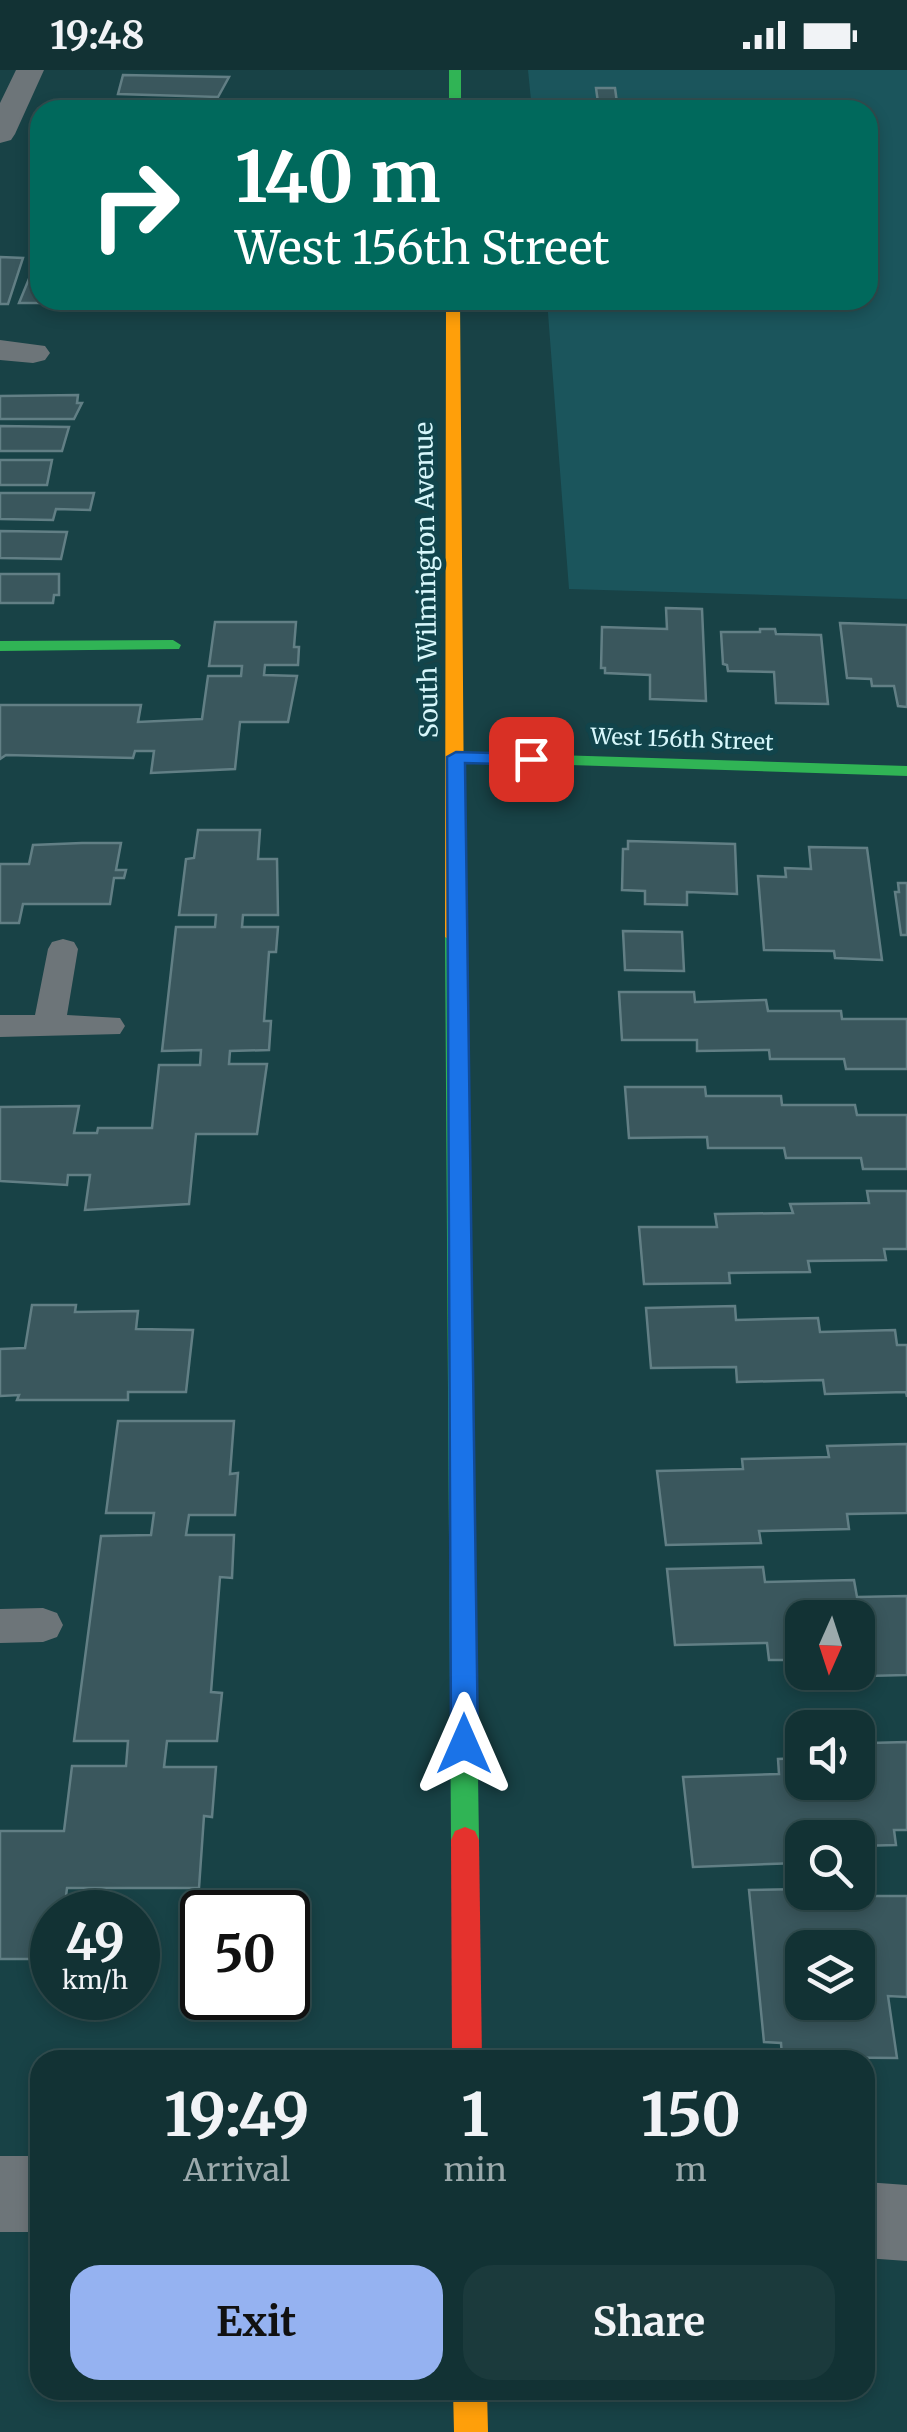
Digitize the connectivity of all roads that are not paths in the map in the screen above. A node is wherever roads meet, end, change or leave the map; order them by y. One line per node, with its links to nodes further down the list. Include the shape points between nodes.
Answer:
1 (455, 70): 3 (main road)
2 (18, 82): 4 (street)
3 (455, 100)
4 (0, 134)
5 (453, 310): 8 (main road, South Wilmington Avenue)
6 (0, 646): 7 (main road)
7 (173, 646)
8 (456, 757): 9 (main road, West 156th Street); 16 (main road, South Wilmington Avenue)
9 (907, 771)
10 (63, 949): 12 (lane)
11 (0, 1026): 12 (lane)
12 (49, 1026): 13 (lane)
13 (109, 1026)
14 (43, 1625): 15 (lane)
15 (0, 1626)
16 (467, 2050)
17 (0, 2194): 18 (street)
18 (30, 2194)
19 (875, 2220): 20 (street)
20 (907, 2222)
21 (470, 2400): 22 (main road)
22 (471, 2432)

